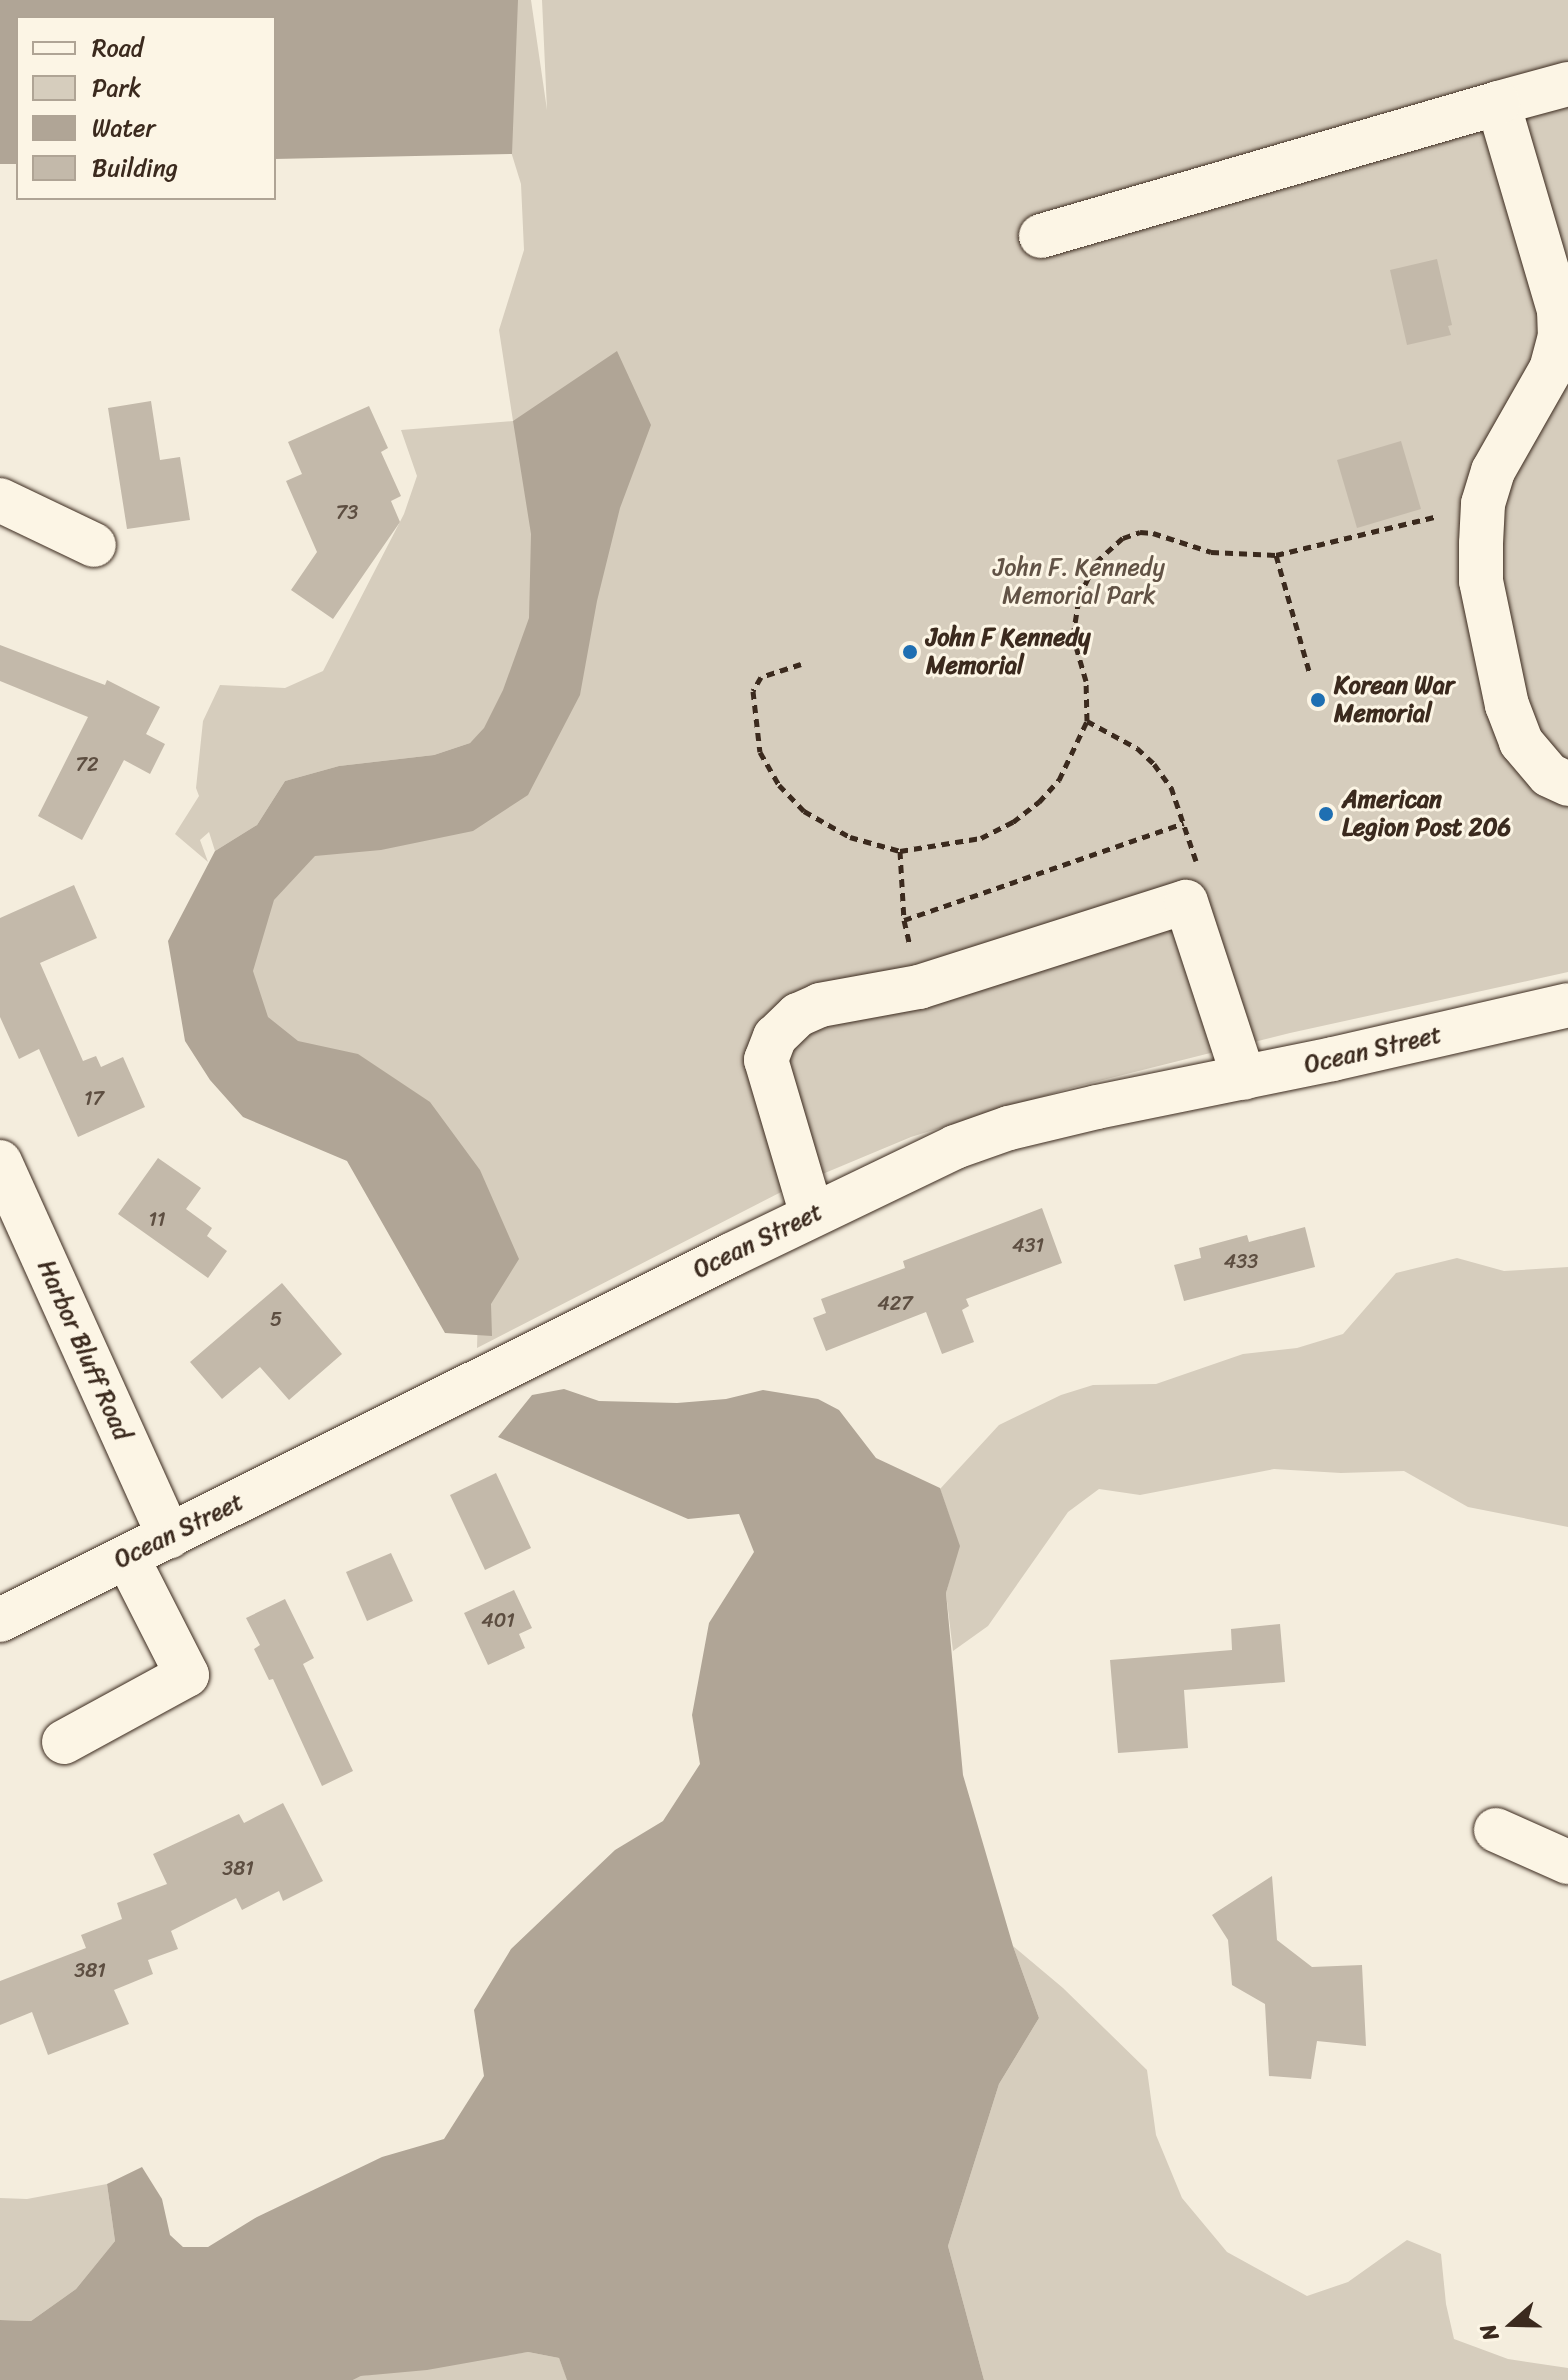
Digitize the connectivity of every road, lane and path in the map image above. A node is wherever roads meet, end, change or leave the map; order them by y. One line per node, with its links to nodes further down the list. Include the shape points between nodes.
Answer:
1 (1568, 84): 2 (main road)
2 (1498, 103): 3 (main road); 5 (main road, via 1559,310 1560,336 1551,369 1511,435)
3 (1041, 236)
4 (0, 500): 6 (main road)
5 (1483, 504): 7 (path); 13 (main road, via 1481,581 1507,705 1521,742 1549,775)
6 (94, 545)
7 (1276, 555): 8 (path, via 1211,552 1153,533 1123,538 1096,562 1079,597); 11 (path)
8 (1073, 636): 9 (path); 12 (path, via 1086,681)
9 (1020, 644)
10 (801, 664): 15 (path, via 761,677 753,691 760,752 779,785 804,811 850,837)
11 (1310, 674)
12 (1087, 721): 14 (path, via 1137,748 1154,764 1171,787); 15 (path, via 1059,780 1013,822 981,838)
13 (1568, 784)
14 (1184, 823): 16 (path, via 1202,881); 17 (path)
15 (900, 851): 17 (path)
16 (1186, 902): 18 (main road); 20 (main road)
17 (904, 920): 18 (path)
18 (919, 987): 22 (main road, via 820,1005 798,1015 775,1037 766,1060)
19 (1568, 1005): 20 (main road, Ocean Street)
20 (1244, 1078): 22 (main road, Ocean Street, via 1009,1128 915,1164)
21 (0, 1162): 23 (main road, Harbor Bluff Road)
22 (812, 1215): 23 (main road, Ocean Street)
23 (169, 1537): 24 (main road, Ocean Street)
24 (127, 1557): 25 (main road, Ocean Street); 26 (main road, via 187,1675)
25 (0, 1620)
26 (64, 1742)
27 (1496, 1830): 28 (main road)
28 (1568, 1862)

